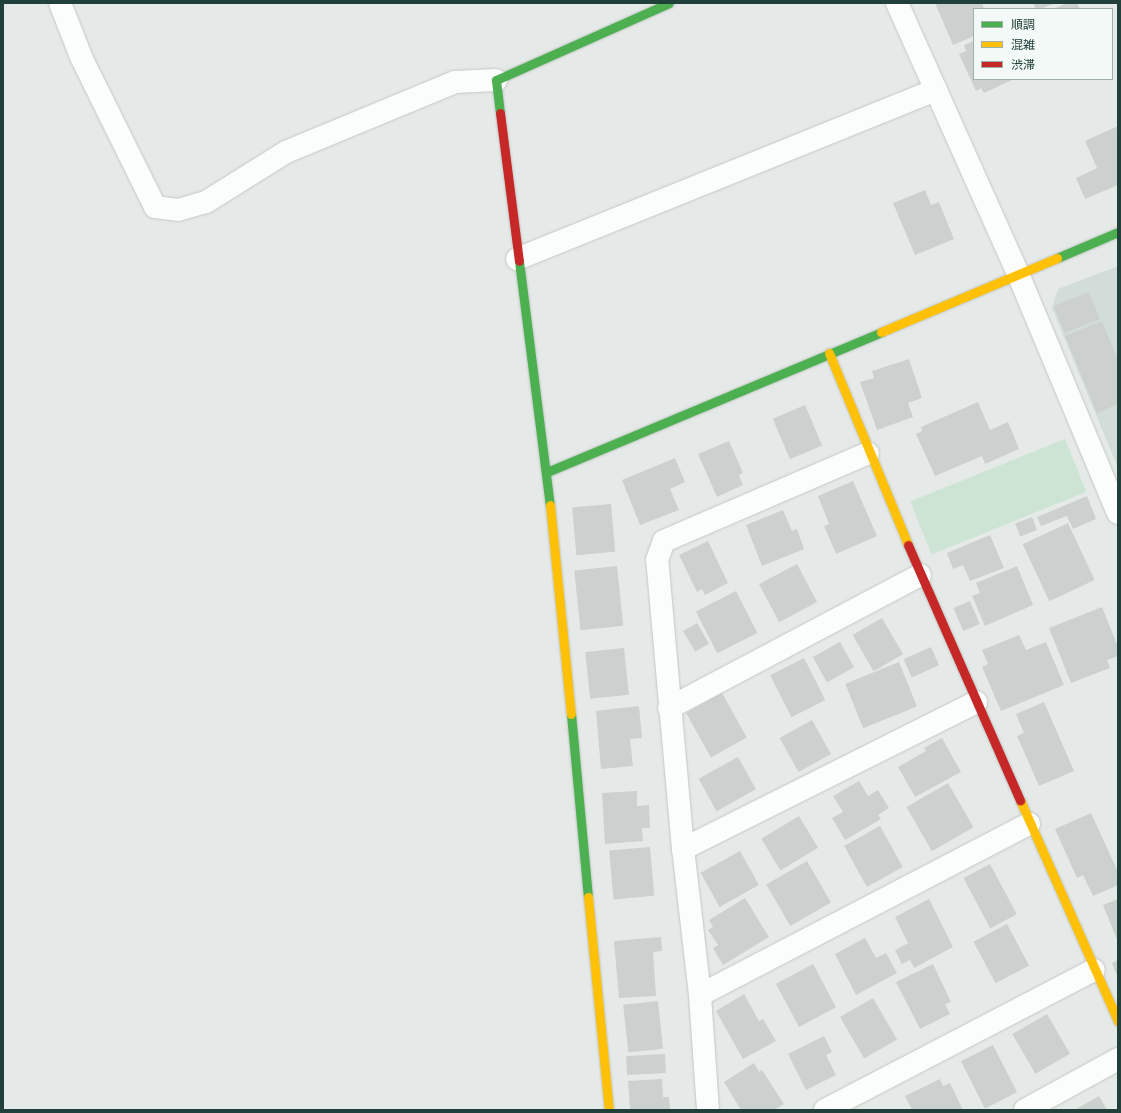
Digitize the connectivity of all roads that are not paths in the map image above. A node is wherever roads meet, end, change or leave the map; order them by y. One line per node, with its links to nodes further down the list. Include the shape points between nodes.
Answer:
1 (60, 3): 4 (street, via 82,59 155,207 178,210 206,202 286,152 455,82)
2 (669, 3): 4 (street)
3 (897, 3): 5 (street)
4 (496, 80): 7 (street)
5 (936, 90): 7 (street); 8 (street)
6 (1118, 232): 8 (street)
7 (517, 259): 11 (street)
8 (1018, 274): 9 (street); 12 (street)
9 (829, 353): 10 (street); 11 (street)
10 (868, 453): 13 (street); 15 (street, via 664,541 657,560)
11 (547, 472): 22 (street)
12 (1118, 513)
13 (920, 575): 14 (street); 15 (street)
14 (976, 702): 16 (street); 17 (street)
15 (669, 708): 17 (street)
16 (1029, 824): 18 (street); 19 (street)
17 (683, 849): 19 (street)
18 (1094, 970): 20 (street); 24 (street)
19 (700, 995): 23 (street)
20 (1118, 1021)
21 (1118, 1059): 25 (street)
22 (609, 1110)
23 (708, 1110)
24 (825, 1110)
25 (1025, 1110)

